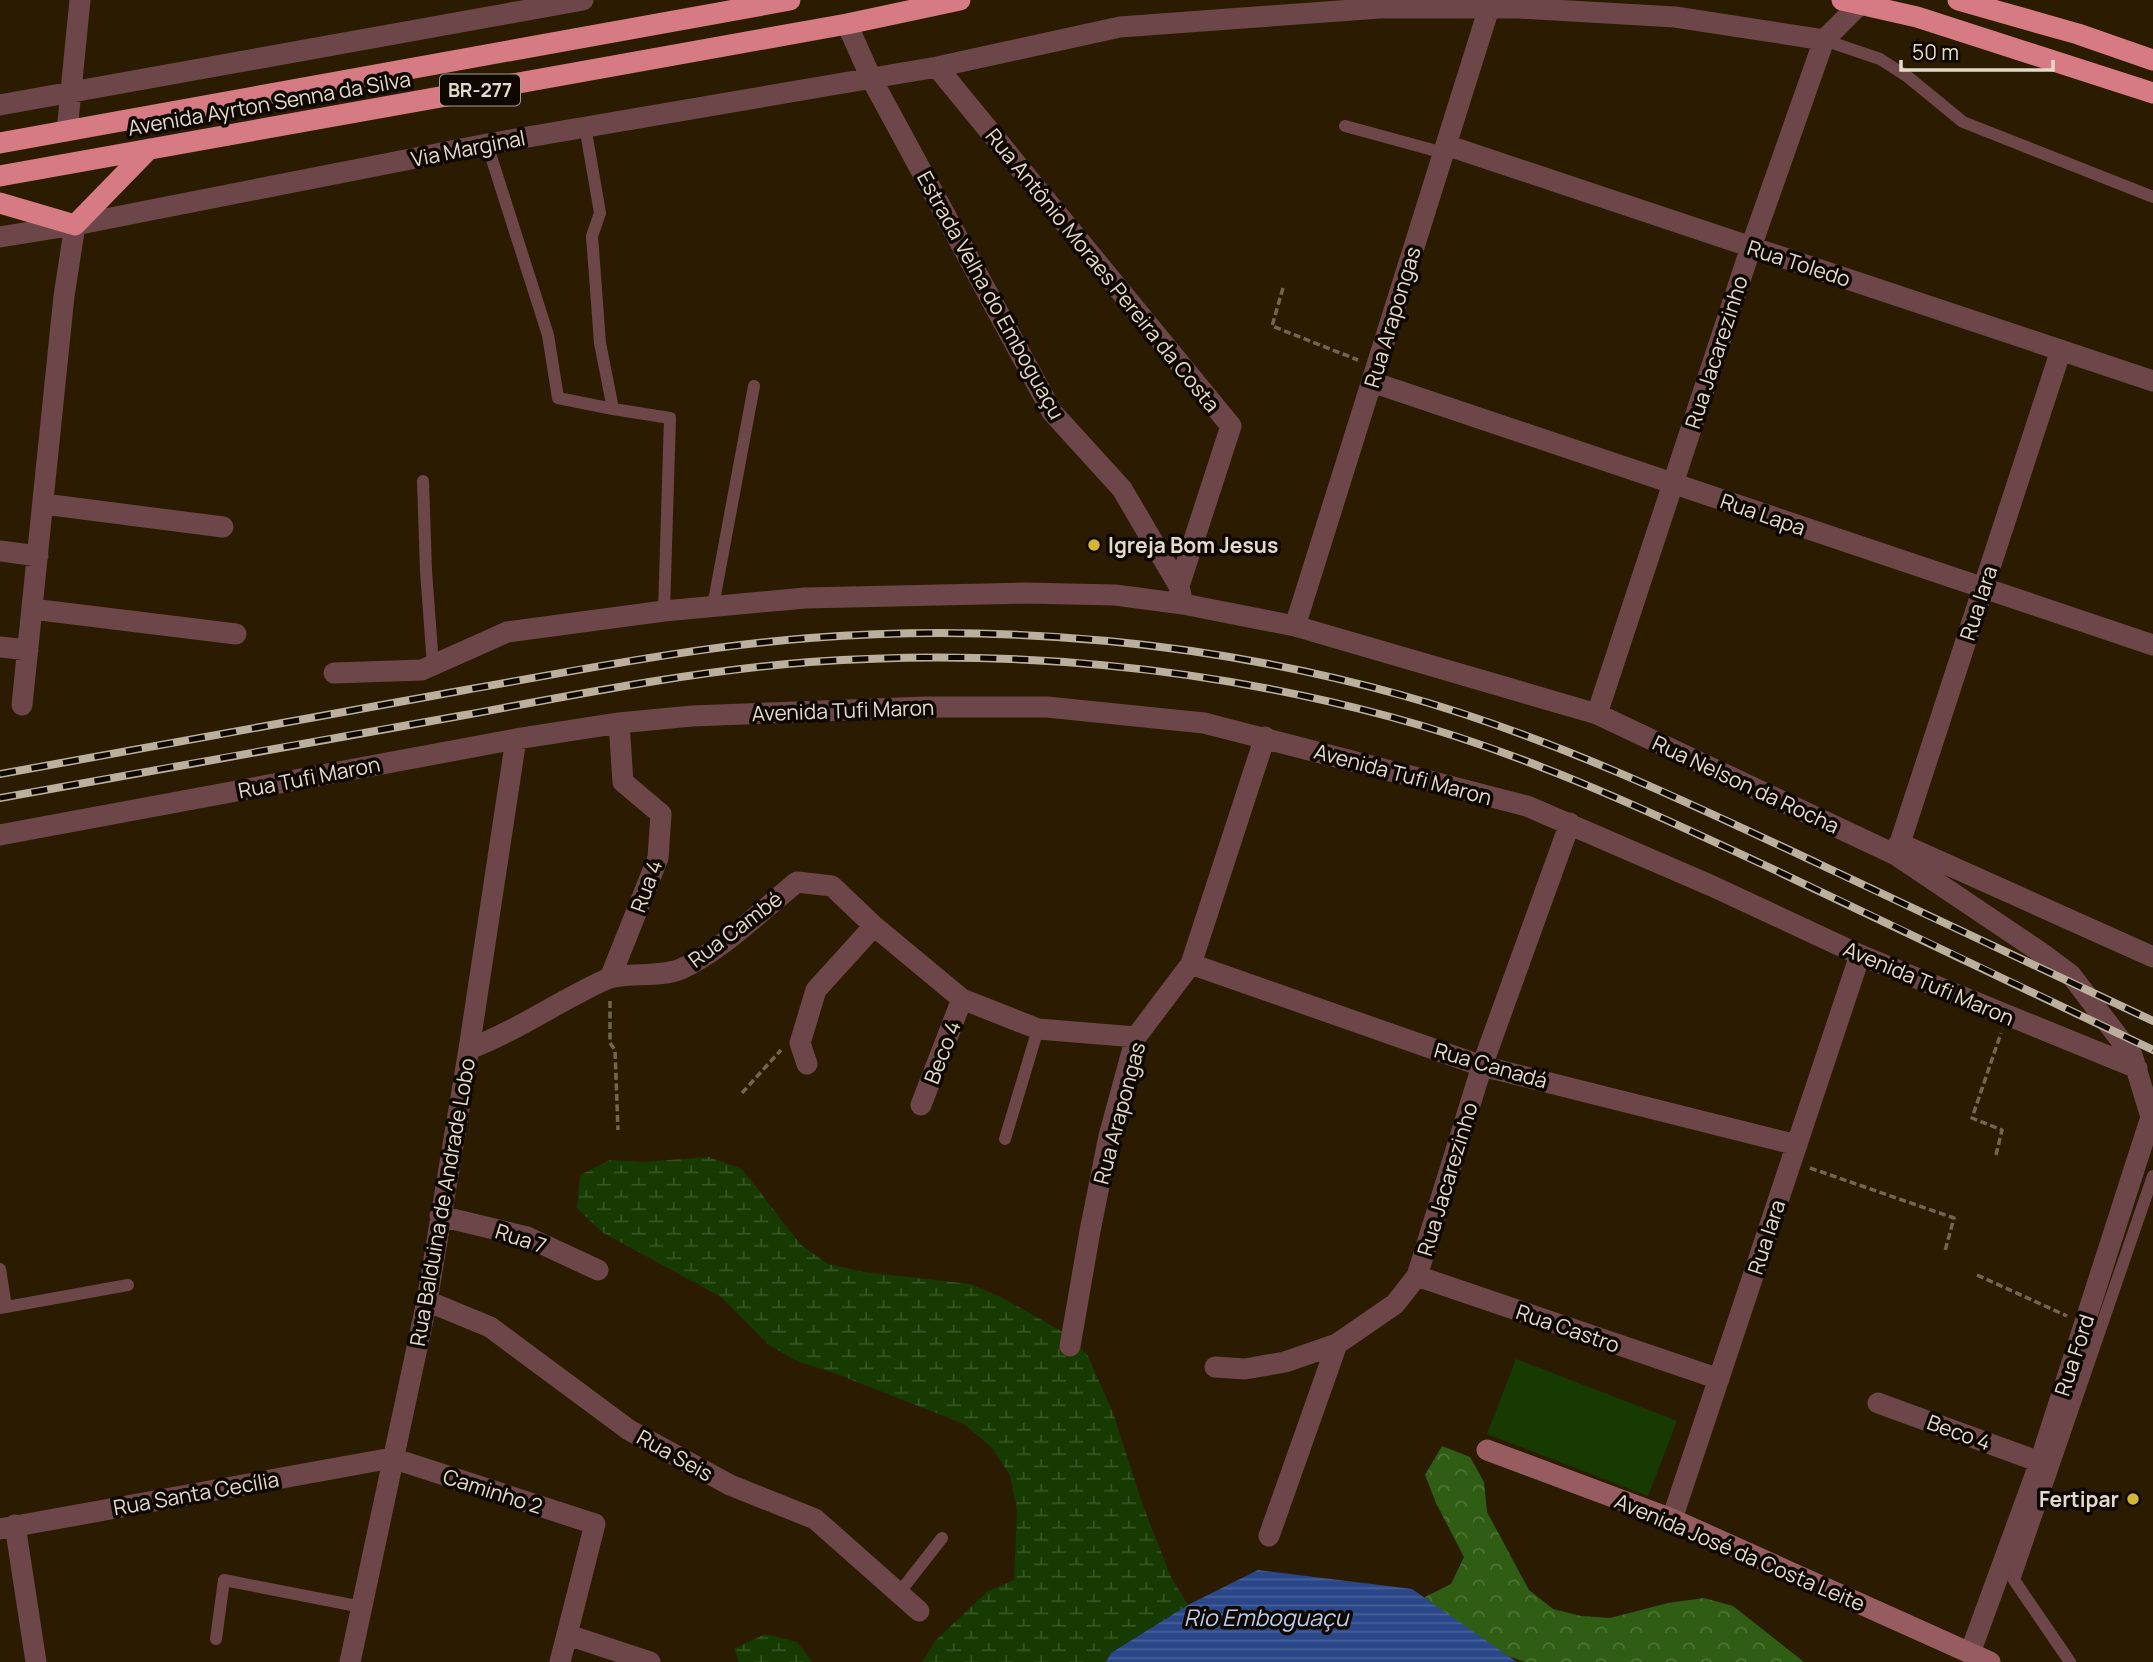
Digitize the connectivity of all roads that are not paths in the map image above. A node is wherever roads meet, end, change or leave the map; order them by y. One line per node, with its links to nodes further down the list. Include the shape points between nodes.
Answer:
1 (80, 0): 16 (street)
2 (583, 0): 10 (street)
3 (790, 0): 14 (highway, Avenida Ayrton Senna da Silva / BR-277)
4 (960, 0): 8 (highway, Avenida Ayrton Senna da Silva / BR-277)
5 (1958, 0): 11 (highway)
6 (1851, 2): 9 (street, Rua Jacarezinho); 15 (highway, via 1917,17)
7 (1489, 8): 9 (street, Via Marginal, via 1675,17); 12 (street, Via Marginal, via 1380,8 1120,27); 24 (street, Rua Arapongas)
8 (847, 24): 13 (street, Estrada Velha do Emboguaçu); 23 (highway, Avenida Ayrton Senna da Silva / BR-277)
9 (1824, 40): 26 (lane, via 1880,59 1964,122); 30 (street, Rua Jacarezinho)
10 (316, 50): 14 (street); 16 (street)
11 (2153, 60)
12 (937, 67): 13 (street, Via Marginal); 43 (street, Rua Antônio Moraes Pereira da Costa, via 1231,425)
13 (871, 78): 18 (street, Via Marginal); 43 (street, Estrada Velha do Emboguaçu, via 1052,412 1122,489)
14 (323, 85): 20 (highway, Avenida Ayrton Senna da Silva / BR-277)
15 (2153, 93)
16 (69, 94): 17 (street); 20 (street)
17 (0, 105)
18 (585, 126): 22 (street, Via Marginal); 35 (lane, via 600,213 592,236 600,343)
19 (1346, 126): 24 (lane)
20 (67, 131): 21 (highway, Avenida Ayrton Senna da Silva / BR-277)
21 (0, 143)
22 (487, 144): 28 (street, Via Marginal); 35 (lane, via 548,335 558,398)
23 (149, 149): 25 (highway, Avenida Ayrton Senna da Silva / BR-277); 28 (highway)
24 (1445, 149): 30 (street, Rua Toledo); 32 (street, Rua Arapongas)
25 (0, 176)
26 (2153, 197)
27 (0, 203): 28 (highway)
28 (75, 225): 29 (street, Via Marginal); 38 (street)
29 (0, 237)
30 (1751, 247): 31 (street, Rua Toledo); 37 (street, Rua Jacarezinho)
31 (2061, 350): 33 (street, Rua Toledo); 42 (street, Rua Iara)
32 (1374, 374): 37 (street, Rua Lapa); 47 (street, Rua Arapongas)
33 (2153, 381)
34 (754, 386): 44 (lane)
35 (612, 410): 46 (lane, via 670,418)
36 (423, 481): 52 (lane)
37 (1673, 483): 42 (street, Rua Lapa); 55 (street, Rua Jacarezinho)
38 (44, 504): 39 (street); 41 (street)
39 (223, 527)
40 (0, 551): 41 (street)
41 (38, 556): 45 (street)
42 (1983, 588): 49 (street, Rua Lapa); 61 (street, Rua Iara)
43 (1181, 595): 44 (street, Rua Nelson da Rocha, via 804,598); 47 (street, Rua Nelson da Rocha)
44 (713, 606): 46 (street, Rua Nelson da Rocha)
45 (32, 609): 48 (street); 51 (street)
46 (664, 611): 52 (street, Rua Nelson da Rocha, via 507,632)
47 (1296, 626): 55 (street, Rua Nelson da Rocha)
48 (236, 634)
49 (2153, 645)
50 (0, 647): 51 (street)
51 (28, 650): 54 (street)
52 (433, 665): 53 (street, Rua Nelson da Rocha, via 422,670)
53 (334, 673)
54 (22, 705)
55 (1597, 714): 61 (street, Rua Nelson da Rocha)
56 (619, 723): 57 (street, Avenida Tufi Maron, via 925,707 1047,707 1204,723); 58 (street, Rua Tufi Maron); 66 (street, Rua 4, via 623,782 661,814 658,859)
57 (1265, 737): 59 (street, Avenida Tufi Maron, via 1527,806); 65 (street, Rua Arapongas)
58 (516, 738): 60 (street, Rua Tufi Maron); 70 (street, Rua Balduina de Andrade Lobo)
59 (1570, 823): 63 (street, Avenida Tufi Maron); 73 (street, Rua Jacarezinho)
60 (0, 835)
61 (1897, 849): 64 (street); 71 (street, Rua Nelson da Rocha, via 2071,975)
62 (874, 926): 66 (street, Rua Cambé, via 832,886 797,882 715,948 680,969); 67 (street, Rua Cambé); 72 (street, via 816,990 800,1043)
63 (1860, 956): 71 (street, Avenida Tufi Maron); 76 (street, Rua Iara)
64 (2153, 957)
65 (1191, 964): 69 (street, Rua Arapongas); 73 (street, Rua Canadá)
66 (610, 978): 70 (street, Rua Cambé, via 499,1038)
67 (962, 999): 68 (street, Rua Cambé); 74 (street, Beco 4)
68 (1038, 1028): 69 (street, Rua Cambé); 75 (lane)
69 (1136, 1037): 86 (street, Rua Arapongas, via 1109,1136)
70 (469, 1049): 78 (street, Rua Balduina de Andrade Lobo)
71 (2134, 1061): 92 (street, Rua Ford, via 2151,1117)
72 (807, 1064)
73 (1482, 1066): 76 (street, Rua Canadá); 81 (street, Rua Jacarezinho)
74 (921, 1105)
75 (1006, 1139)
76 (1794, 1153): 88 (street, Rua Iara)
77 (2153, 1176): 108 (lane, via 2014,1580)
78 (440, 1216): 80 (street, Rua 7, via 527,1237); 83 (street, Rua Balduina de Andrade Lobo)
79 (0, 1269): 84 (lane)
80 (598, 1270)
81 (1417, 1276): 85 (street, Rua Jacarezinho, via 1395,1304); 88 (street, Rua Castro)
82 (128, 1285): 84 (lane)
83 (427, 1301): 91 (street, Rua Balduina de Andrade Lobo); 97 (street, Rua Seis, via 490,1327 629,1430 730,1485 815,1519)
84 (3, 1307)
85 (1337, 1344): 87 (street, Rua Jacarezinho, via 1272,1364 1245,1369); 95 (street)
86 (1070, 1346)
87 (1215, 1367)
88 (1719, 1380): 93 (street, Rua Iara)
89 (1878, 1403): 92 (street, Beco 4)
90 (1487, 1450): 93 (street, Avenida José da Costa Leite)
91 (392, 1458): 94 (street, Rua Santa Cecília); 98 (street, Rua Balduina de Andrade Lobo); 100 (street, Caminho 2, via 595,1524)
92 (2040, 1462): 102 (street, Rua Ford)
93 (1672, 1519): 102 (street, Avenida José da Costa Leite)
94 (7, 1527): 103 (street)
95 (1269, 1536)
96 (942, 1538): 97 (lane)
97 (899, 1592): 99 (street, Rua Seis)
98 (362, 1607): 101 (lane, via 224,1580); 104 (street, Rua Balduina de Andrade Lobo)
99 (919, 1611)
100 (568, 1635): 105 (street); 106 (street)
101 (216, 1639)
102 (1970, 1653): 107 (street, Avenida José da Costa Leite)
103 (36, 1662)
104 (349, 1662)
105 (560, 1662)
106 (650, 1662)
107 (1990, 1662)
108 (2070, 1662)

